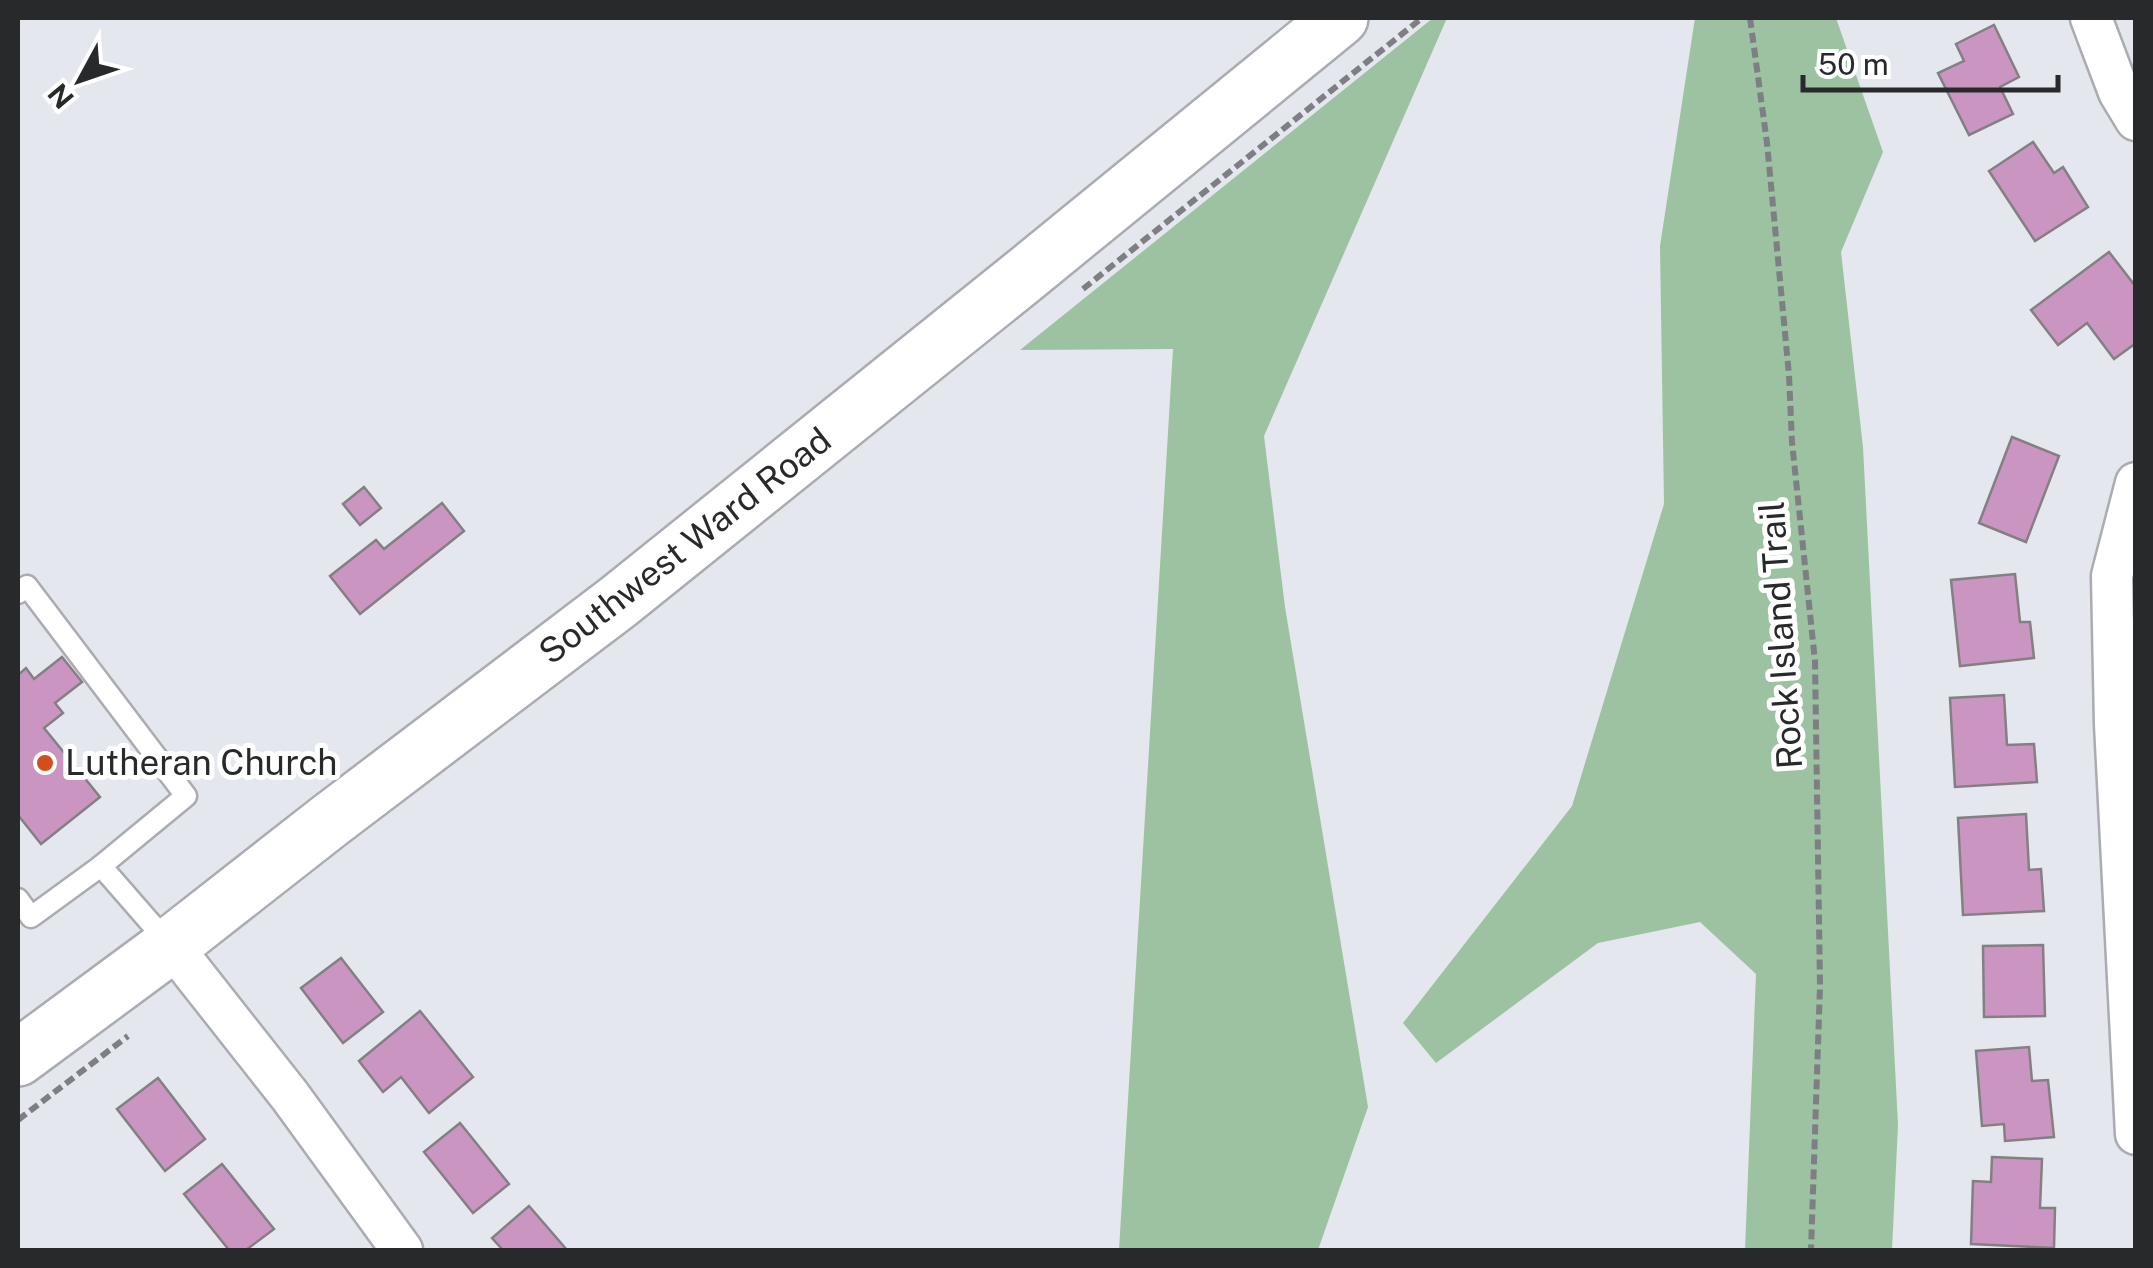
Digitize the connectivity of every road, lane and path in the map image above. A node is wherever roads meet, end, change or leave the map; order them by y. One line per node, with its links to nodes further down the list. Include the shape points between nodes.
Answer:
1 (1340, 18): 9 (main road, Southwest Ward Road, via 618,602)
2 (1750, 18): 13 (path, Rock Island Trail, via 1815,661 1820,986)
3 (2091, 18): 4 (street)
4 (2136, 120)
5 (2136, 483): 11 (street, via 2112,576)
6 (18, 593): 7 (lane, via 26,586 186,796)
7 (101, 866): 8 (lane, via 32,917); 9 (lane)
8 (18, 899)
9 (171, 946): 10 (main road, Southwest Ward Road); 12 (street)
10 (18, 1058)
11 (2136, 1134)
12 (402, 1250)
13 (1811, 1250)

